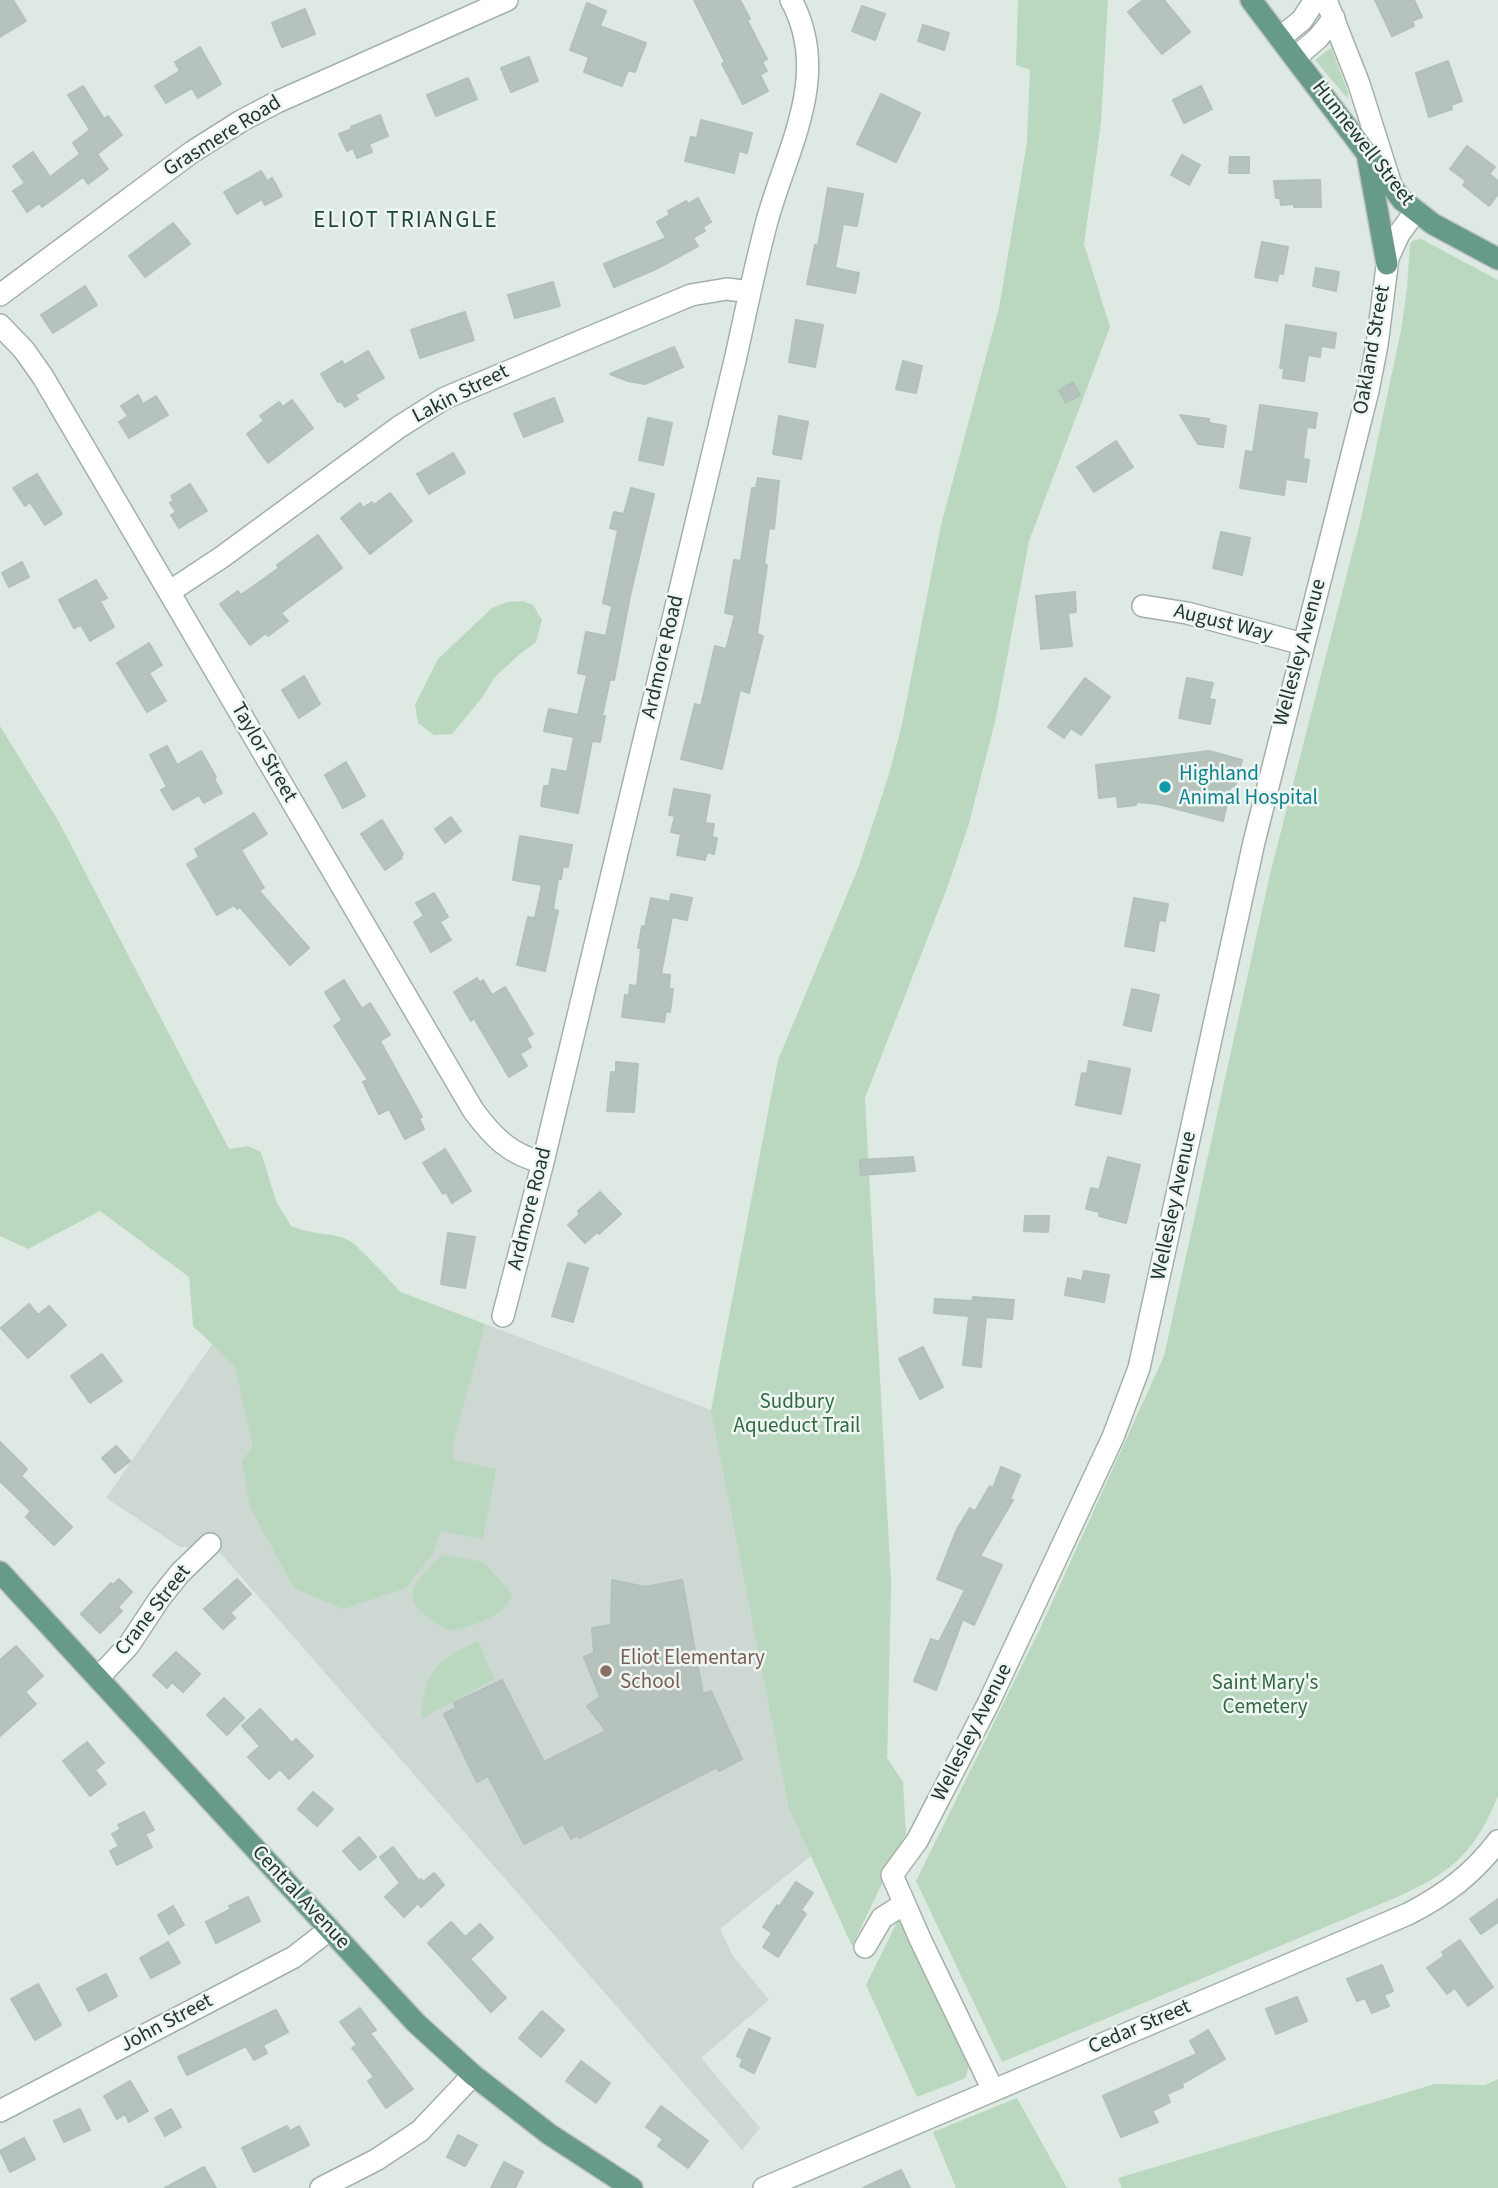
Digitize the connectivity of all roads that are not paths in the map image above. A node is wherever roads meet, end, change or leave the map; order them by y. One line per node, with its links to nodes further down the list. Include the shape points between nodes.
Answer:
1 (507, 0): 14 (street, Grasmere Road, via 241,121 169,168)
2 (791, 0): 13 (street, Ardmore Road, via 807,51 805,99 770,209)
3 (1251, 0): 6 (main road, Hunnewell Street)
4 (1315, 0): 6 (street, via 1302,20)
5 (1330, 9): 7 (street, via 1318,38); 9 (street)
6 (1281, 37): 7 (main road, Hunnewell Street)
7 (1296, 57): 8 (main road, Hunnewell Street)
8 (1367, 154): 9 (main road, Hunnewell Street); 12 (main road)
9 (1392, 187): 10 (main road, Hunnewell Street)
10 (1415, 212): 11 (main road, Hunnewell Street); 12 (street, Oakland Street, via 1396,239)
11 (1498, 259)
12 (1387, 264): 16 (street, Oakland Street, via 1377,345)
13 (750, 292): 17 (street, Lakin Street, via 727,289 691,295 457,391 399,427); 20 (street, Ardmore Road)
14 (0, 295)
15 (0, 325): 17 (street, Taylor Street, via 43,377)
16 (1342, 494): 19 (street, Wellesley Avenue)
17 (169, 592): 20 (street, Taylor Street, via 473,1110 504,1145)
18 (1143, 606): 19 (street, August Way)
19 (1303, 644): 26 (street, Wellesley Avenue, via 1254,842 1133,1387 983,1715 917,1841 891,1875)
20 (543, 1162): 21 (street, Ardmore Road)
21 (503, 1317)
22 (210, 1544): 24 (street, Crane Street, via 180,1573 130,1645)
23 (0, 1572): 24 (main road, Central Avenue)
24 (98, 1678): 27 (main road, Central Avenue)
25 (1498, 1841): 30 (street, Cedar Street, via 1466,1878 1425,1906)
26 (904, 1904): 28 (street, via 882,1918); 30 (street)
27 (329, 1930): 29 (main road, Central Avenue, via 416,2023); 31 (street, John Street, via 294,1957)
28 (865, 1947)
29 (473, 2075): 32 (street, via 420,2131); 33 (main road, Central Avenue, via 549,2134)
30 (992, 2090): 34 (street, Cedar Street)
31 (0, 2111)
32 (321, 2188)
33 (632, 2188)
34 (764, 2188)

